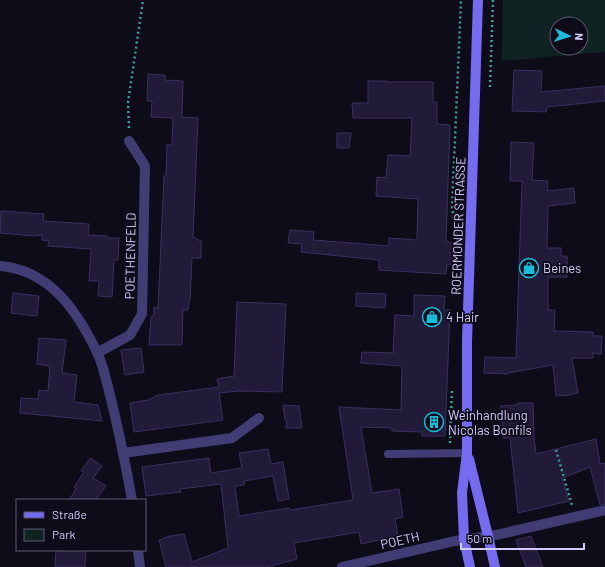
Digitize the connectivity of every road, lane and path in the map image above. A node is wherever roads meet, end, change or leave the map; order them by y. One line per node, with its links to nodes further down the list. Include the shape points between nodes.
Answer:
1 (143, 0): 5 (path, via 128,103)
2 (478, 0): 11 (main road, ROERMONDER STRASSE, via 467,341)
3 (493, 0): 4 (path)
4 (490, 88)
5 (129, 141): 7 (street, POETHENFELD, via 144,166 142,314 130,335)
6 (0, 266): 7 (street, via 14,267 44,280 73,309)
7 (97, 353): 10 (street)
8 (259, 418): 10 (street, via 232,438)
9 (556, 450): 15 (path)
10 (123, 453): 13 (street)
11 (467, 453): 12 (lane); 16 (main road, ROERMONDER STRASSE); 17 (main road, ROERMONDER STRASSE, via 462,493)
12 (388, 454)
13 (132, 499)
14 (605, 510): 15 (street, POETH)
15 (576, 517): 16 (street, POETH)
16 (488, 536): 17 (street, POETH); 22 (main road, ROERMONDER STRASSE)
17 (464, 539): 20 (street, POETH); 21 (main road, ROERMONDER STRASSE)
18 (138, 551): 19 (street)
19 (140, 567)
20 (342, 567)
21 (470, 567)
22 (495, 567)

